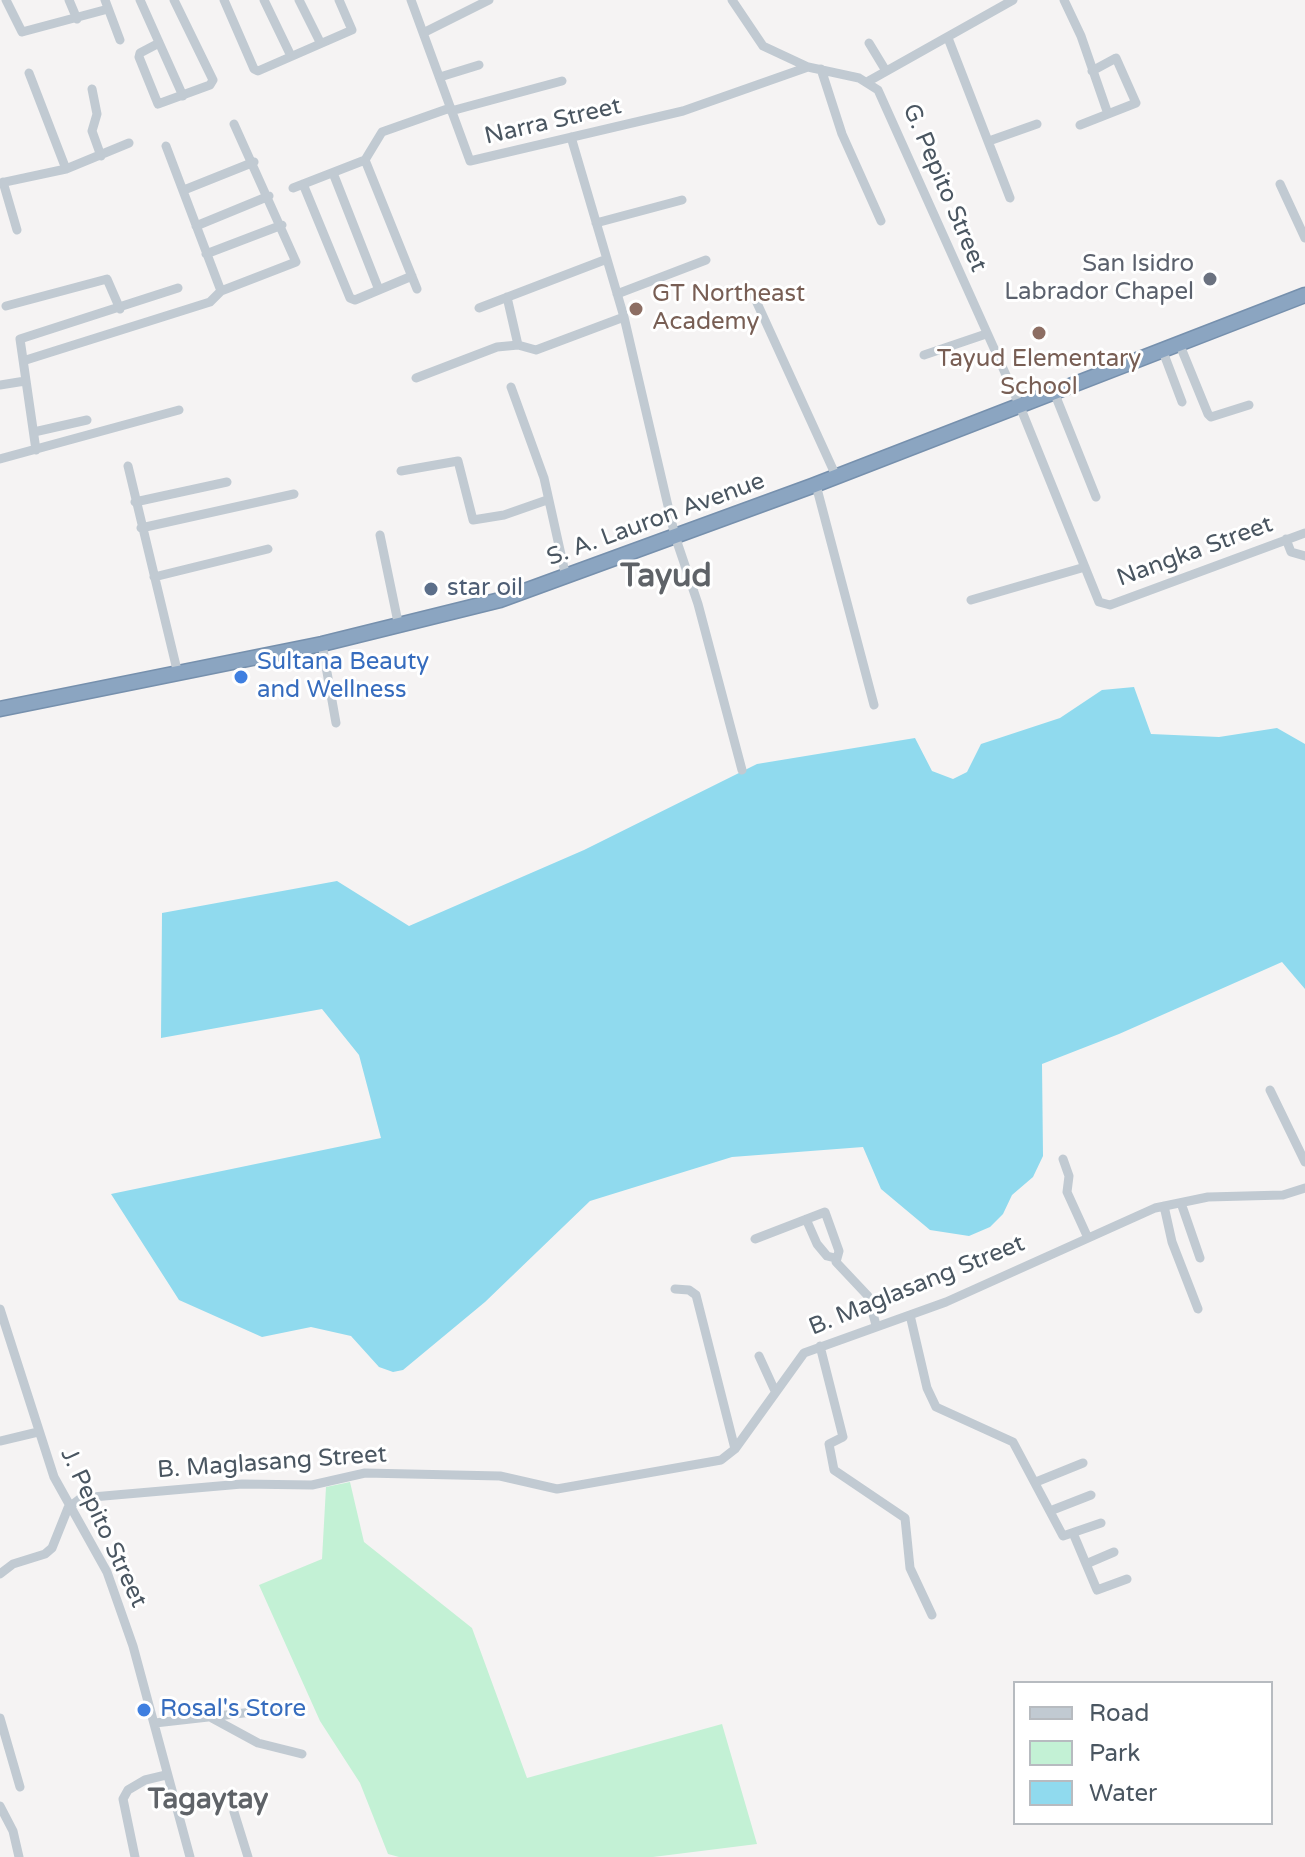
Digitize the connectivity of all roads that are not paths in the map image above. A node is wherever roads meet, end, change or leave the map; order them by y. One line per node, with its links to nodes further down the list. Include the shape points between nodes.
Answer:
1 (6, 0): 16 (street, via 22,32)
2 (69, 0): 16 (street)
3 (140, 0): 21 (street)
4 (174, 0): 34 (street, via 213,80)
5 (224, 0): 23 (street, via 255,70)
6 (264, 0): 23 (street)
7 (299, 0): 20 (street)
8 (339, 0): 20 (street, via 353,29)
9 (411, 0): 17 (street, Narra Street)
10 (489, 0): 17 (street)
11 (1013, 0): 15 (street)
12 (1064, 0): 28 (street)
13 (733, 1): 25 (street, via 763,46)
14 (106, 4): 16 (street); 19 (street)
15 (995, 5): 18 (street)
16 (77, 19)
17 (425, 32): 30 (street, Narra Street)
18 (948, 38): 27 (street); 41 (street)
19 (120, 40)
20 (320, 42): 23 (street)
21 (159, 43): 34 (street); 34 (street, via 139,56 158,104)
22 (869, 43): 27 (street)
23 (291, 56)
24 (479, 65): 30 (street)
25 (808, 67): 26 (street); 40 (street, Narra Street, via 683,111)
26 (821, 69): 32 (street); 55 (street, via 842,134)
27 (886, 71): 32 (street)
28 (1092, 71): 36 (street); 36 (street, via 1116,58 1136,103)
29 (29, 73): 47 (street)
30 (440, 77): 35 (street, Narra Street)
31 (562, 81): 35 (street)
32 (867, 82): 77 (street, G. Pepito Street, via 886,104)
33 (92, 89): 44 (street, via 97,114 92,131)
34 (183, 96)
35 (450, 110): 40 (street, Narra Street, via 470,161); 45 (street, via 382,132)
36 (1108, 114): 39 (street)
37 (234, 124): 46 (street)
38 (1037, 124): 41 (street)
39 (1080, 125)
40 (571, 137): 56 (street)
41 (989, 141): 53 (street)
42 (129, 143): 44 (street)
43 (166, 146): 51 (street)
44 (101, 156): 47 (street)
45 (365, 160): 48 (street); 64 (street)
46 (254, 162): 51 (street); 52 (street)
47 (66, 169): 49 (street)
48 (333, 173): 67 (street); 67 (street, via 298,186 349,297 355,300)
49 (2, 182): 59 (street)
50 (1280, 184): 60 (street)
51 (184, 190): 58 (street)
52 (269, 196): 57 (street); 58 (street)
53 (1010, 198)
54 (682, 200): 56 (street)
55 (881, 221)
56 (596, 223): 62 (street)
57 (282, 225): 61 (street); 68 (street, via 296,262)
58 (196, 226): 61 (street)
59 (17, 230)
60 (1305, 238)
61 (206, 254): 68 (street)
62 (607, 259): 70 (street); 72 (street)
63 (706, 260): 70 (street)
64 (412, 276): 66 (street); 67 (street)
65 (178, 288): 75 (street)
66 (417, 289)
67 (379, 290)
68 (221, 291): 82 (street, via 210,302)
69 (752, 292): 98 (street)
70 (617, 294): 76 (street)
71 (1305, 295): 78 (highway, S. A. Lauron Avenue)
72 (507, 297): 74 (street); 79 (street)
73 (6, 306): 75 (street, via 107,279)
74 (479, 308)
75 (120, 309): 82 (street, via 20,339)
76 (624, 317): 79 (street, via 536,350); 108 (street)
77 (986, 334): 81 (street); 89 (street, G. Pepito Street)
78 (1179, 343): 80 (highway, S. A. Lauron Avenue); 90 (street, via 1211,417)
79 (518, 345): 83 (street, via 497,347)
80 (1162, 349): 87 (highway, S. A. Lauron Avenue); 88 (street)
81 (924, 355)
82 (26, 360): 84 (street)
83 (416, 378)
84 (25, 381): 85 (street); 93 (street)
85 (0, 385)
86 (511, 387): 103 (street)
87 (1054, 392): 89 (highway, S. A. Lauron Avenue); 102 (street)
88 (1182, 402)
89 (1019, 404): 98 (highway, S. A. Lauron Avenue); 112 (street, G. Pepito Street)
90 (1249, 405)
91 (179, 410): 94 (street)
92 (87, 420): 93 (street)
93 (34, 432): 94 (street)
94 (36, 450): 95 (street)
95 (0, 459)
96 (128, 466): 104 (street)
97 (401, 471): 103 (street, via 458,461 473,520)
98 (836, 476): 100 (highway, S. A. Lauron Avenue)
99 (227, 482): 104 (street)
100 (816, 485): 108 (highway, S. A. Lauron Avenue); 120 (street)
101 (294, 494): 105 (street)
102 (1096, 497)
103 (547, 500): 114 (street)
104 (135, 502): 105 (street)
105 (141, 528): 113 (street)
106 (1305, 533): 109 (street, Nangka Street)
107 (380, 535): 117 (street)
108 (675, 536): 114 (highway, S. A. Lauron Avenue); 123 (street)
109 (1286, 539): 111 (street, via 1291,552); 116 (street, Nangka Street, via 1110,605)
110 (268, 549): 113 (street)
111 (1305, 556)
112 (1085, 567): 115 (street); 116 (street, G. Pepito Street)
113 (154, 577): 119 (street)
114 (566, 577): 117 (highway, S. A. Lauron Avenue)
115 (971, 600)
116 (1099, 602)
117 (399, 627): 118 (highway, S. A. Lauron Avenue)
118 (322, 644): 119 (highway, S. A. Lauron Avenue); 122 (street)
119 (178, 674): 121 (highway, S. A. Lauron Avenue)
120 (874, 705)
121 (0, 709)
122 (336, 723)
123 (742, 770)
124 (1270, 1090): 126 (street)
125 (1063, 1159): 131 (street, via 1067,1192)
126 (1305, 1162)
127 (1305, 1188): 128 (street, B. Maglasang Street, via 1283,1195 1218,1196)
128 (1181, 1203): 129 (street, B. Maglasang Street); 134 (street)
129 (1164, 1206): 131 (street, B. Maglasang Street); 137 (street)
130 (806, 1219): 132 (street); 133 (street, via 817,1244); 133 (street, via 825,1212 839,1251)
131 (1088, 1238): 138 (street, B. Maglasang Street)
132 (755, 1239)
133 (835, 1258): 139 (street, via 840,1270 868,1296)
134 (1200, 1258)
135 (675, 1289): 145 (street, via 696,1295)
136 (0, 1309): 143 (street, J. Pepito Street)
137 (1198, 1309)
138 (910, 1315): 139 (street, B. Maglasang Street); 147 (street, via 936,1407 1013,1442)
139 (876, 1325): 140 (street, B. Maglasang Street)
140 (820, 1346): 142 (street, B. Maglasang Street, via 800,1355); 157 (street, via 843,1437 829,1444 834,1470 905,1518 910,1568)
141 (759, 1356): 142 (street)
142 (775, 1391): 145 (street, B. Maglasang Street)
143 (38, 1432): 144 (street); 149 (street, J. Pepito Street)
144 (0, 1441)
145 (735, 1449): 149 (street, B. Maglasang Street, via 721,1460 694,1467 557,1489 500,1476 365,1473 312,1485 242,1484 81,1498)
146 (1083, 1463): 147 (street)
147 (1036, 1482): 150 (street)
148 (1091, 1495): 150 (street)
149 (68, 1508): 155 (street, via 52,1548); 161 (street, J. Pepito Street, via 107,1572)
150 (1050, 1511): 152 (street, via 1063,1536)
151 (1101, 1523): 152 (street)
152 (1073, 1533): 154 (street)
153 (1114, 1552): 154 (street)
154 (1086, 1564): 156 (street, via 1097,1590)
155 (0, 1574)
156 (1127, 1579)
157 (932, 1615)
158 (279, 1709): 160 (street)
159 (0, 1718): 164 (street)
160 (212, 1718): 161 (street); 162 (street, via 258,1743)
161 (155, 1723): 163 (street, J. Pepito Street)
162 (302, 1754)
163 (166, 1775): 168 (street, via 145,1780 123,1799); 169 (street, J. Pepito Street)
164 (20, 1787)
165 (0, 1806): 167 (street)
166 (234, 1812): 170 (street)
167 (19, 1857)
168 (135, 1857)
169 (190, 1857)
170 (248, 1857)

